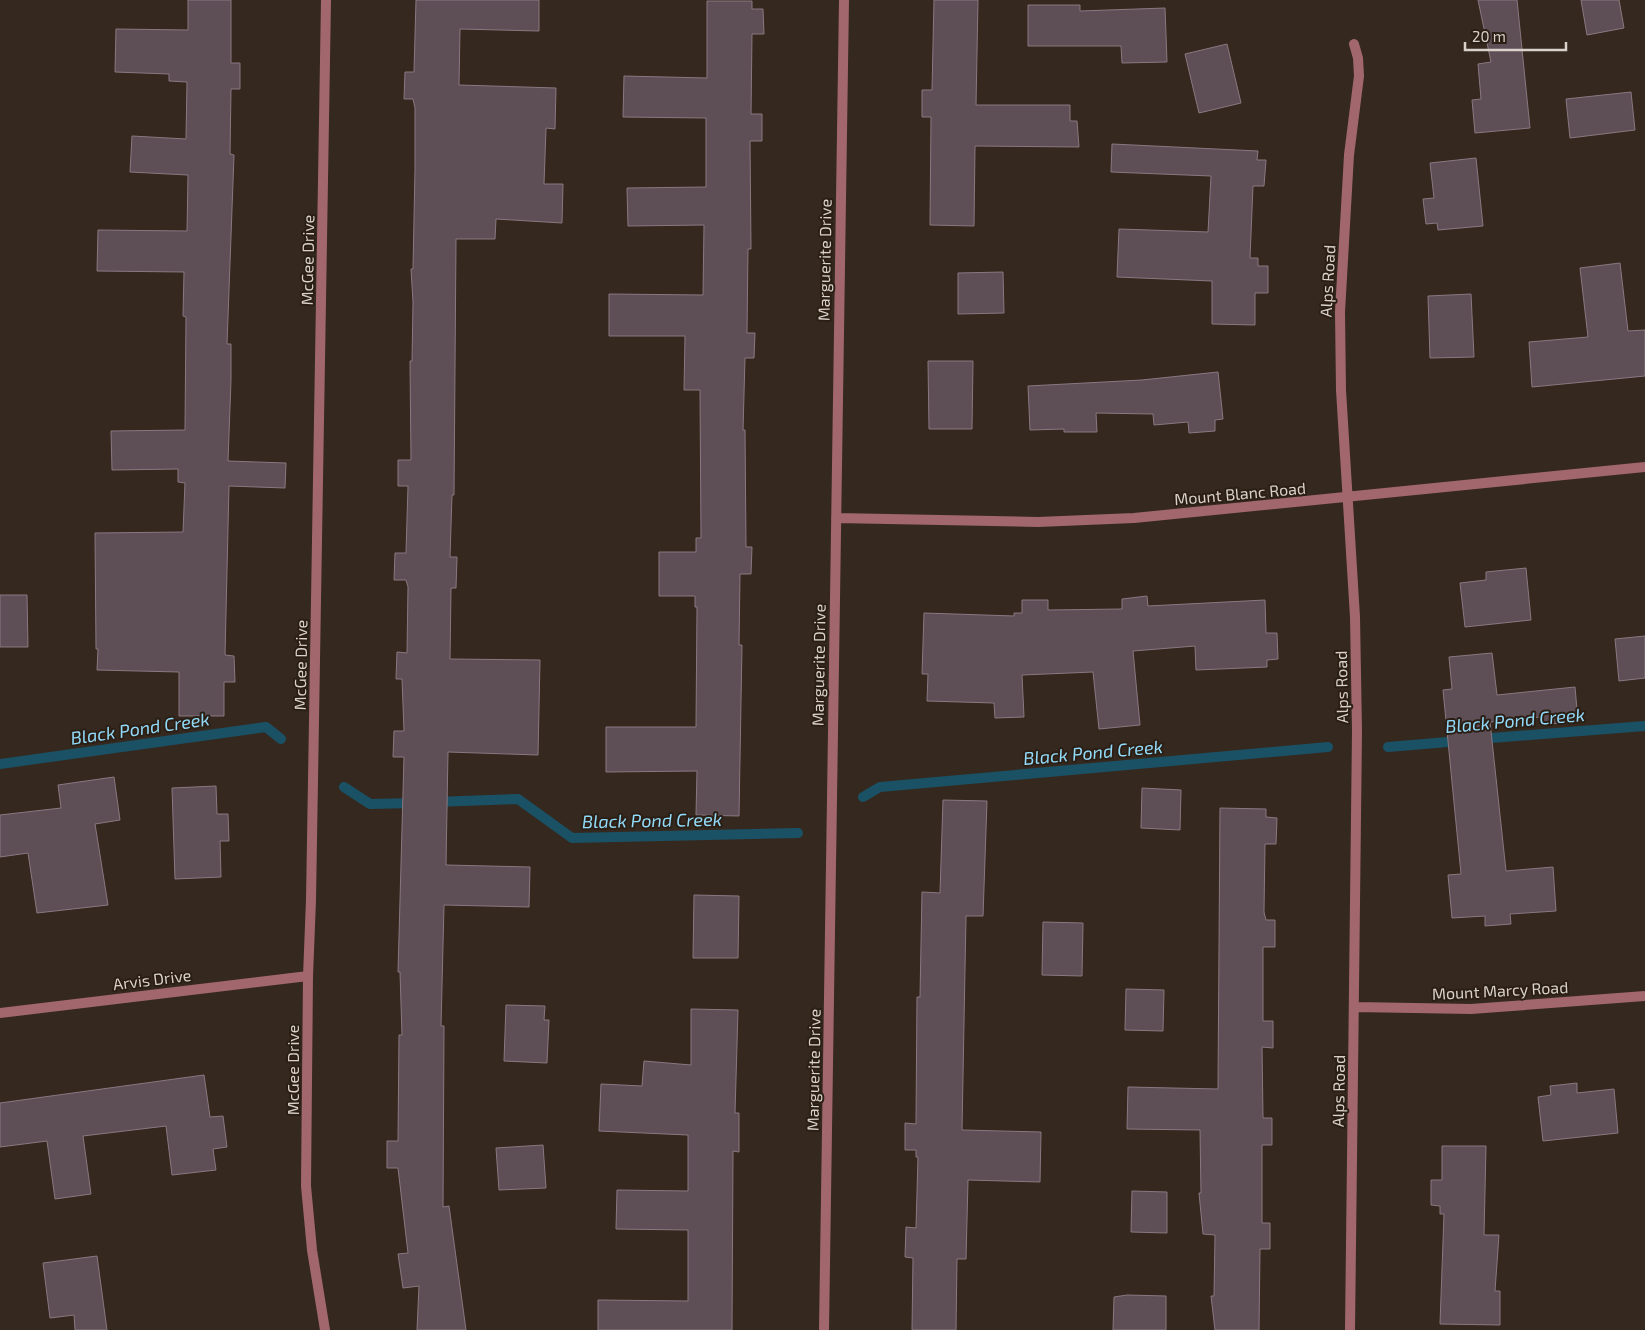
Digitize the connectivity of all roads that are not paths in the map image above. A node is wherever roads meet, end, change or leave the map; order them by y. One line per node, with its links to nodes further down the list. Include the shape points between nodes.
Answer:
1 (326, 0): 7 (street, McGee Drive)
2 (844, 0): 6 (street, Marguerite Drive)
3 (1354, 44): 5 (street, Alps Road, via 1358,76 1349,155 1340,312 1341,390)
4 (1645, 467): 5 (street, Mount Blanc Road)
5 (1349, 497): 6 (street, Mount Blanc Road, via 1134,518 961,521); 9 (street, Alps Road, via 1357,731)
6 (836, 518): 12 (street, Marguerite Drive)
7 (308, 976): 10 (street, Arvis Drive); 11 (street, McGee Drive, via 306,1186)
8 (1645, 996): 9 (street, Mount Marcy Road, via 1472,1009)
9 (1356, 1006): 13 (street, Alps Road)
10 (0, 1013)
11 (325, 1330)
12 (824, 1330)
13 (1350, 1330)

